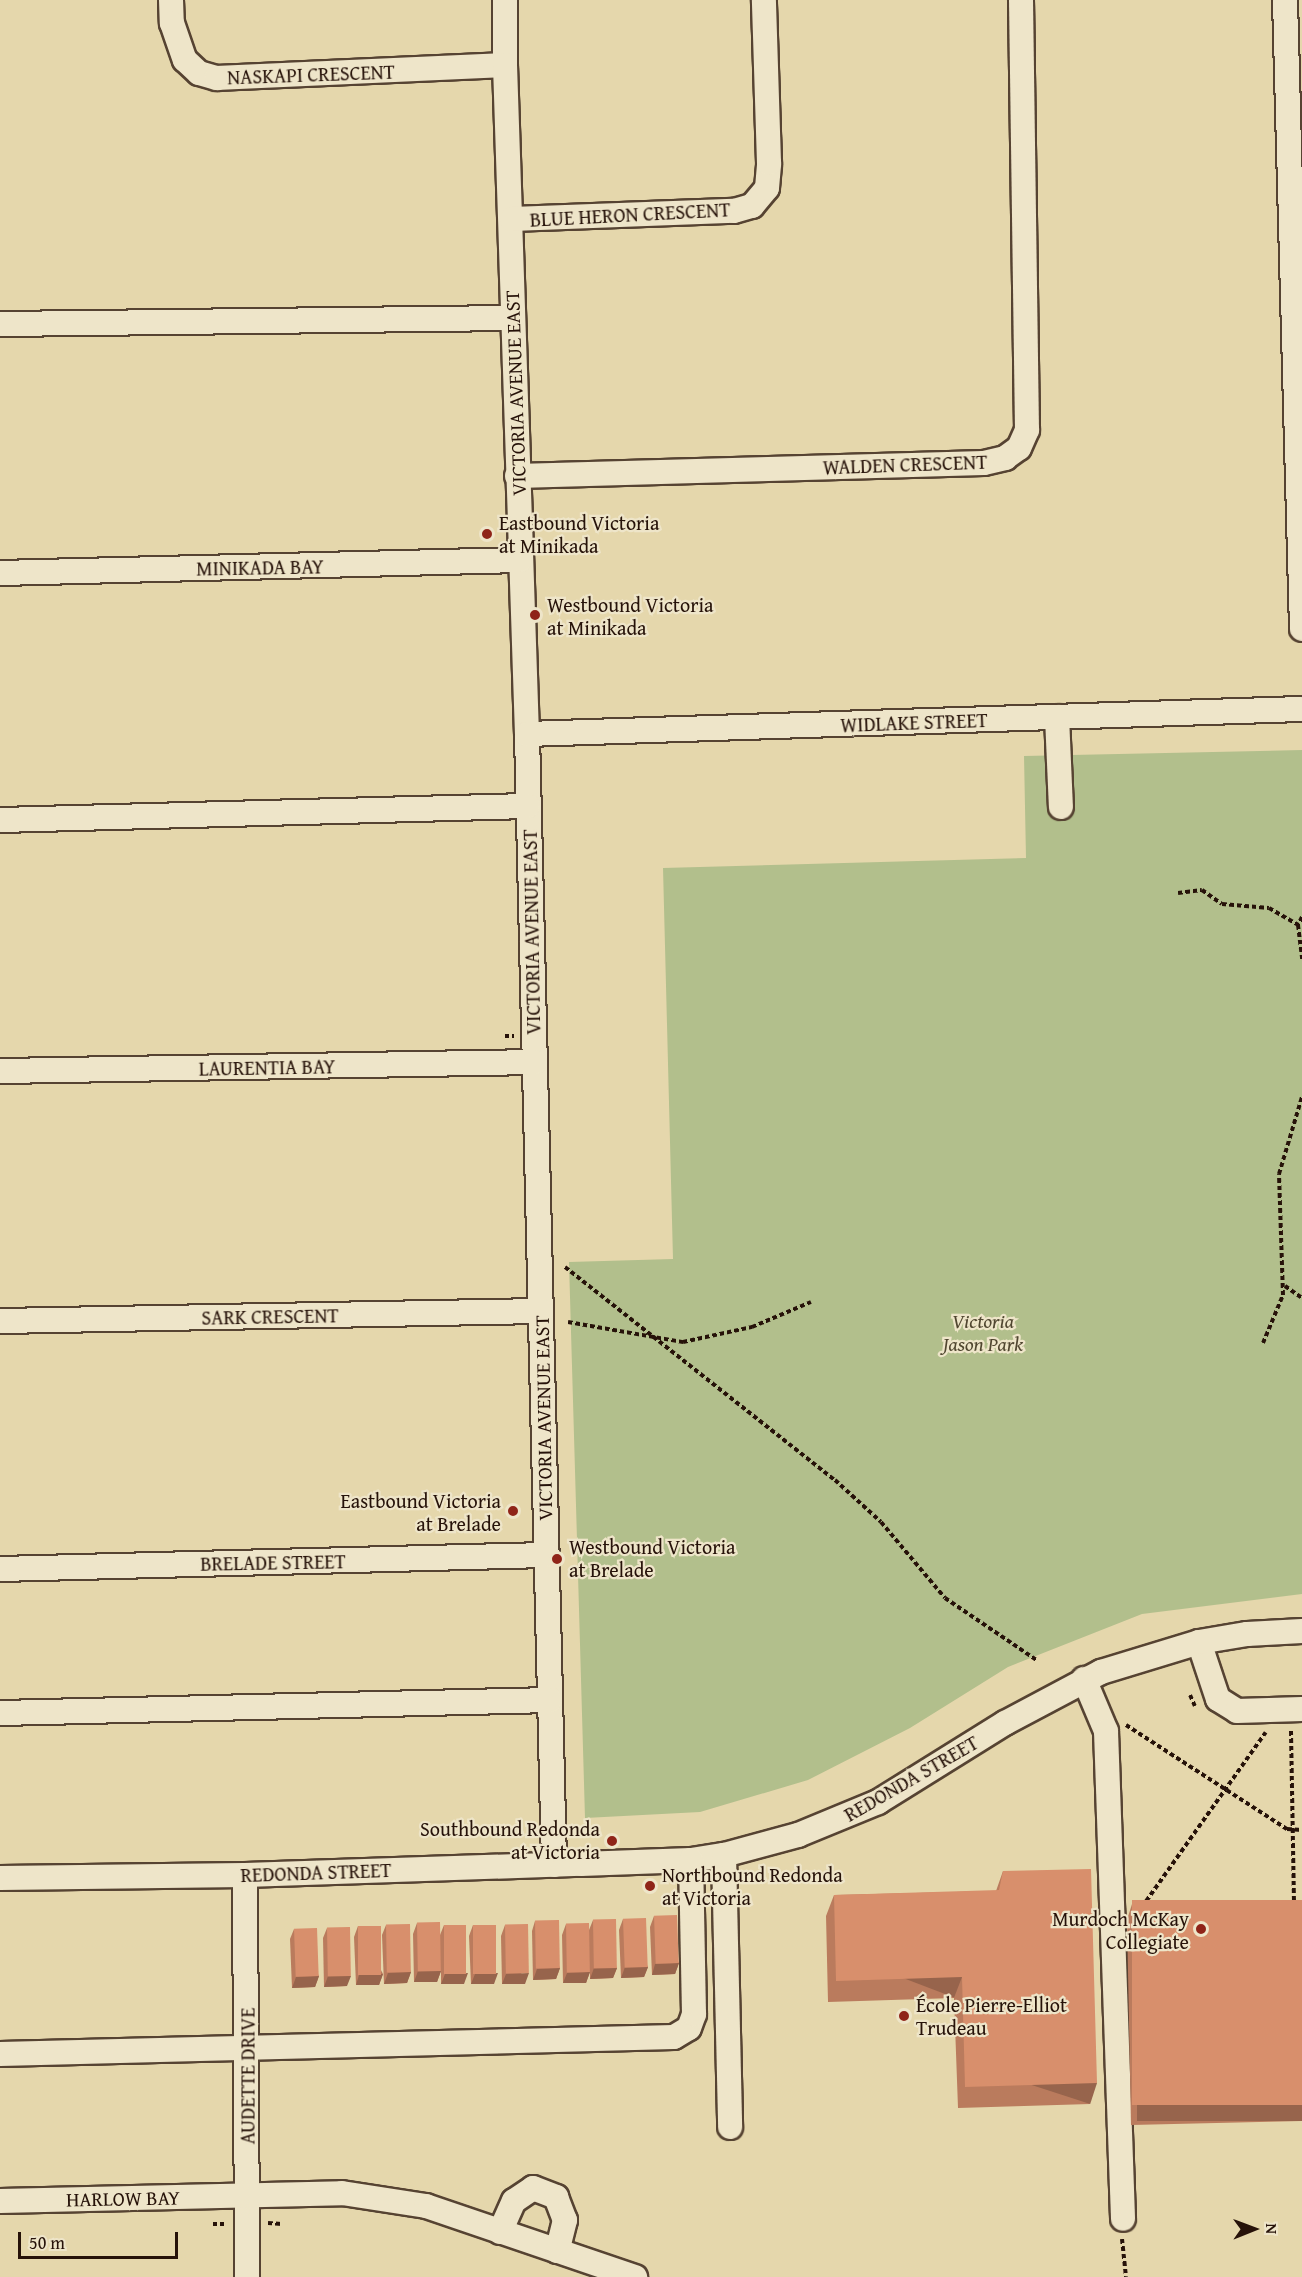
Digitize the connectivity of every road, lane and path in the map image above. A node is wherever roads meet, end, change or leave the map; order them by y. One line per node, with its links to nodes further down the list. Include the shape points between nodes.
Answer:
1 (171, 0): 6 (street, NASKAPI CRESCENT, via 172,23 185,60 199,73 217,78)
2 (505, 0): 6 (street, VICTORIA AVENUE EAST)
3 (765, 0): 8 (street, BLUE HERON CRESCENT, via 768,180 767,189 752,206 734,211)
4 (1021, 0): 12 (street, WALDEN CRESCENT, via 1027,430 1019,448 1005,458 984,463)
5 (1285, 0): 7 (street)
6 (505, 65): 8 (street, VICTORIA AVENUE EAST)
7 (1296, 213): 11 (street)
8 (512, 219): 9 (street, VICTORIA AVENUE EAST)
9 (512, 318): 10 (street); 12 (street, VICTORIA AVENUE EAST)
10 (0, 324)
11 (1299, 464): 15 (street)
12 (517, 476): 13 (street, VICTORIA AVENUE EAST)
13 (520, 560): 14 (street, MINIKADA BAY); 18 (street, VICTORIA AVENUE EAST)
14 (0, 573)
15 (1302, 629)
16 (1302, 709): 17 (street, WIDLAKE STREET)
17 (1057, 717): 18 (street, WIDLAKE STREET); 20 (street)
18 (527, 734): 19 (street, VICTORIA AVENUE EAST)
19 (528, 806): 21 (street); 26 (street, VICTORIA AVENUE EAST)
20 (1061, 807)
21 (0, 820)
22 (1178, 893): 24 (path, via 1202,890 1222,904 1269,909)
23 (1302, 917): 24 (path)
24 (1298, 925): 25 (path)
25 (1302, 960)
26 (535, 1062): 27 (street, LAURENTIA BAY); 33 (street, VICTORIA AVENUE EAST)
27 (0, 1071)
28 (1302, 1097): 30 (path, via 1279,1174)
29 (565, 1267): 36 (path)
30 (1285, 1285): 31 (path); 37 (path)
31 (1302, 1298)
32 (811, 1302): 36 (path, via 752,1327 683,1342)
33 (541, 1311): 34 (street, SARK CRESCENT); 38 (street, VICTORIA AVENUE EAST)
34 (0, 1321)
35 (568, 1322): 36 (path)
36 (657, 1338): 42 (path, via 843,1487 881,1522 945,1598)
37 (1263, 1343)
38 (546, 1555): 39 (street, BRELADE STREET); 44 (street, VICTORIA AVENUE EAST)
39 (0, 1569)
40 (1302, 1631): 41 (street, REDONDA STREET)
41 (1199, 1642): 43 (street, REDONDA STREET); 45 (street, via 1218,1699 1237,1711)
42 (1038, 1661)
43 (1084, 1679): 52 (street, REDONDA STREET, via 861,1810 798,1835); 64 (street, via 1106,1731)
44 (550, 1700): 46 (street); 54 (street, VICTORIA AVENUE EAST)
45 (1296, 1709): 50 (path)
46 (0, 1713)
47 (1116, 1719): 49 (path)
48 (1266, 1731): 49 (path)
49 (1226, 1790): 50 (path); 58 (path, via 1138,1913)
50 (1293, 1830): 51 (path); 57 (path, via 1294,1907)
51 (1302, 1830)
52 (724, 1855): 53 (street, REDONDA STREET); 61 (street)
53 (690, 1860): 54 (street, REDONDA STREET); 59 (street, via 694,2014 689,2028 674,2037)
54 (554, 1865): 55 (street, REDONDA STREET)
55 (245, 1875): 56 (street, REDONDA STREET); 59 (street, AUDETTE DRIVE)
56 (0, 1878)
57 (1283, 1908)
58 (1149, 1912)
59 (247, 2048): 60 (street); 62 (street, AUDETTE DRIVE)
60 (0, 2054)
61 (730, 2127)
62 (246, 2194): 63 (street, HARLOW BAY); 65 (street, HARLOW BAY, via 342,2193 426,2206); 67 (street, AUDETTE DRIVE)
63 (0, 2201)
64 (1123, 2219): 69 (path)
65 (500, 2232): 66 (street, HARLOW BAY); 66 (street, via 514,2201 533,2188 556,2196 565,2220)
66 (557, 2251): 68 (street, HARLOW BAY)
67 (247, 2277)
68 (635, 2277)
69 (1126, 2277)

